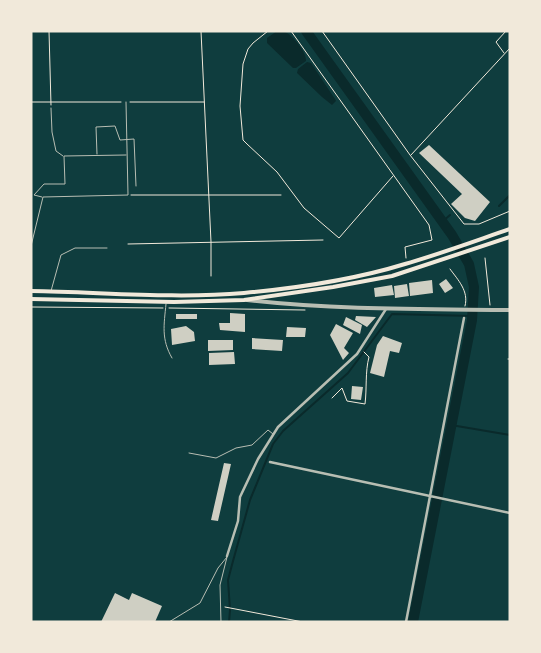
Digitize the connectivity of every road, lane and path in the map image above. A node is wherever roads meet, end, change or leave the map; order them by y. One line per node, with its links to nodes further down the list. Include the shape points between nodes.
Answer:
1 (49, 31): 10 (path)
2 (202, 31): 12 (path)
3 (268, 31): 19 (path, via 252,43 243,64 240,106 243,140 277,172 304,208 339,238)
4 (291, 31): 19 (path)
5 (322, 31): 17 (path)
6 (506, 31): 8 (path, via 496,42)
7 (510, 48): 8 (path)
8 (504, 54): 17 (path)
9 (31, 102): 10 (path)
10 (51, 102): 11 (path); 13 (path)
11 (126, 102): 12 (path); 14 (lane)
12 (205, 102): 22 (path)
13 (51, 108): 18 (lane, via 56,151)
14 (127, 140): 15 (lane, via 120,140 115,126 96,127); 16 (lane); 20 (lane, via 134,139)
15 (97, 155): 16 (lane); 18 (lane)
16 (127, 155): 21 (lane)
17 (410, 155): 25 (path, via 464,224 479,224)
18 (64, 156): 24 (lane, via 65,184 44,184 34,195)
19 (393, 176): 34 (path, via 429,225 432,240 405,247)
20 (136, 186)
21 (128, 195): 22 (path); 24 (lane)
22 (209, 195): 23 (path); 29 (path)
23 (281, 195)
24 (43, 197): 31 (lane)
25 (510, 211)
26 (508, 229): 34 (main road)
27 (510, 237): 40 (main road, via 384,277)
28 (323, 240): 29 (path)
29 (212, 242): 30 (path); 36 (path)
30 (128, 244)
31 (31, 246)
32 (107, 248): 38 (lane, via 75,248 61,255)
33 (485, 258): 47 (path)
34 (407, 264): 38 (main road, via 307,286 244,293 182,295)
35 (450, 269): 45 (path, via 463,286)
36 (211, 276)
37 (31, 291): 38 (main road)
38 (50, 291)
39 (31, 299): 41 (main road)
40 (244, 300): 41 (main road); 44 (street)
41 (166, 302): 43 (lane)
42 (31, 307): 43 (path)
43 (166, 308): 46 (path); 51 (lane, via 165,346)
44 (386, 309): 45 (street); 53 (street, via 357,354)
45 (467, 309): 47 (street)
46 (309, 310)
47 (491, 310): 48 (street)
48 (510, 310)
49 (464, 318): 56 (street)
50 (361, 350): 52 (path, via 369,357 365,404 347,401 342,388)
51 (172, 358)
52 (332, 398)
53 (273, 434): 54 (lane, via 268,430 252,445 236,448 216,458); 58 (street, via 240,497 238,521)
54 (190, 453)
55 (270, 462): 56 (street)
56 (433, 496): 57 (street); 63 (street)
57 (510, 513)
58 (228, 556): 60 (lane, via 200,603); 61 (lane, via 220,585)
59 (226, 607): 62 (path)
60 (168, 622)
61 (221, 622)
62 (303, 622)
63 (406, 622)

